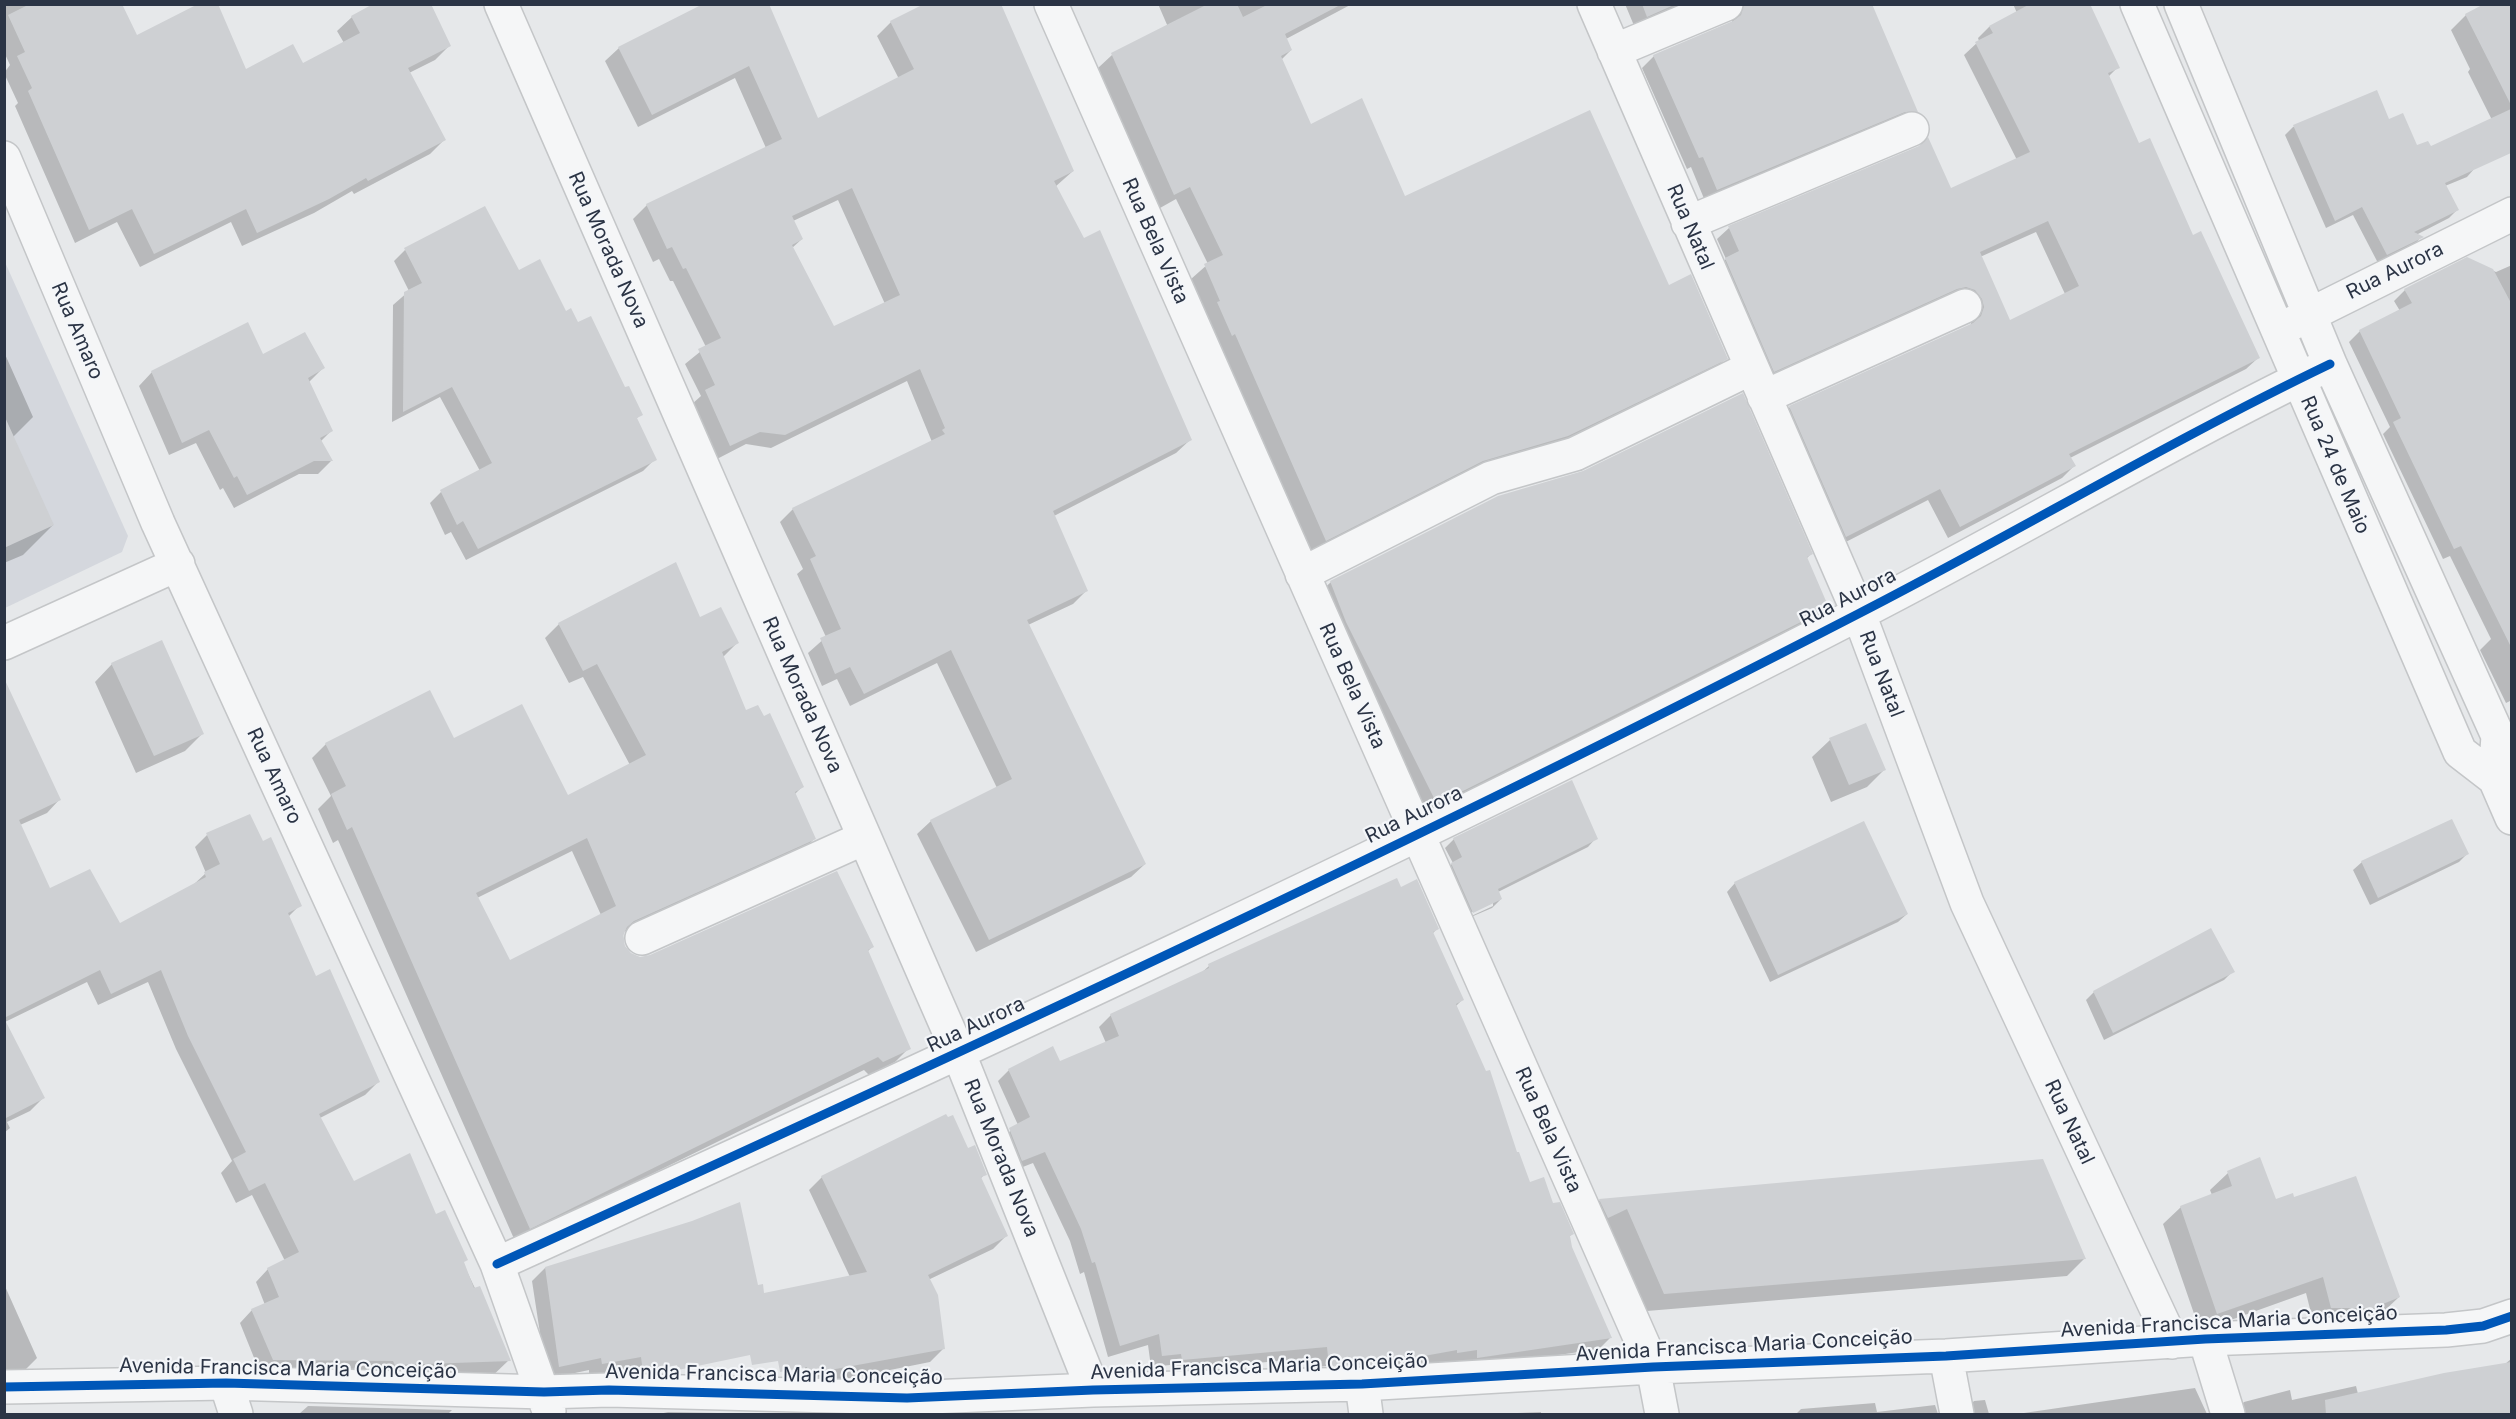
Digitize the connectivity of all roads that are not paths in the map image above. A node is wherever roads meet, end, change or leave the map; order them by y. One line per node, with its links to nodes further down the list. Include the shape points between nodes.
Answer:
1 (501, 4): 25 (street, Rua Morada Nova)
2 (1051, 4): 19 (street, Rua Bela Vista)
3 (1594, 4): 7 (street, Rua Natal)
4 (1726, 4): 7 (street)
5 (2137, 4): 14 (street, Rua 24 de Maio)
6 (2181, 4): 13 (street, Rua 24 de Maio)
7 (1614, 51): 11 (street, Rua Natal)
8 (1912, 129): 11 (street)
9 (4, 158): 18 (street, Rua Amaro)
10 (2511, 214): 13 (street, Rua Aurora)
11 (1688, 223): 17 (street, Rua Natal)
12 (1965, 306): 17 (street)
13 (2309, 313): 14 (street, Rua Aurora); 15 (street, Rua 24 de Maio)
14 (2279, 331): 16 (street, Rua 24 de Maio)
15 (2330, 364): 16 (street, Rua Aurora); 22 (street, Rua 24 de Maio, via 2498,736)
16 (2298, 379): 20 (street, Rua Aurora); 22 (street, Rua 24 de Maio, via 2460,752)
17 (1758, 382): 19 (street, via 1575,454 1491,478); 20 (street, Rua Natal)
18 (178, 564): 21 (street); 28 (street, Rua Amaro)
19 (1302, 574): 24 (street, Rua Bela Vista)
20 (1859, 614): 24 (street, Rua Aurora); 31 (street, Rua Natal, via 1967,903)
21 (4, 643)
22 (2503, 775): 23 (street, Rua 24 de Maio)
23 (2511, 818)
24 (1418, 834): 27 (street, Rua Aurora); 33 (street, Rua Bela Vista)
25 (864, 838): 26 (street); 27 (street, Rua Morada Nova)
26 (642, 938)
27 (958, 1054): 28 (street, Rua Aurora); 36 (street, Rua Morada Nova)
28 (497, 1264): 38 (street, Rua Amaro)
29 (2511, 1316): 30 (street, Avenida Francisca Maria Conceição, via 2483,1326 2446,1330)
30 (2205, 1340): 31 (street, Avenida Francisca Maria Conceição); 43 (street)
31 (2172, 1342): 32 (street, Avenida Francisca Maria Conceição)
32 (1946, 1356): 33 (street, Avenida Francisca Maria Conceição); 42 (street)
33 (1653, 1367): 37 (street, Avenida Francisca Maria Conceição); 41 (street, Rua Bela Vista)
34 (226, 1383): 35 (street, Avenida Francisca Maria Conceição); 38 (street, Avenida Francisca Maria Conceição); 40 (street)
35 (4, 1387)
36 (1093, 1390): 37 (street, Avenida Francisca Maria Conceição); 39 (street, Avenida Francisca Maria Conceição)
37 (1364, 1399)
38 (547, 1403): 39 (street, Avenida Francisca Maria Conceição, via 609,1390)
39 (909, 1406)
40 (236, 1414)
41 (1662, 1414)
42 (1957, 1414)
43 (2228, 1414)

